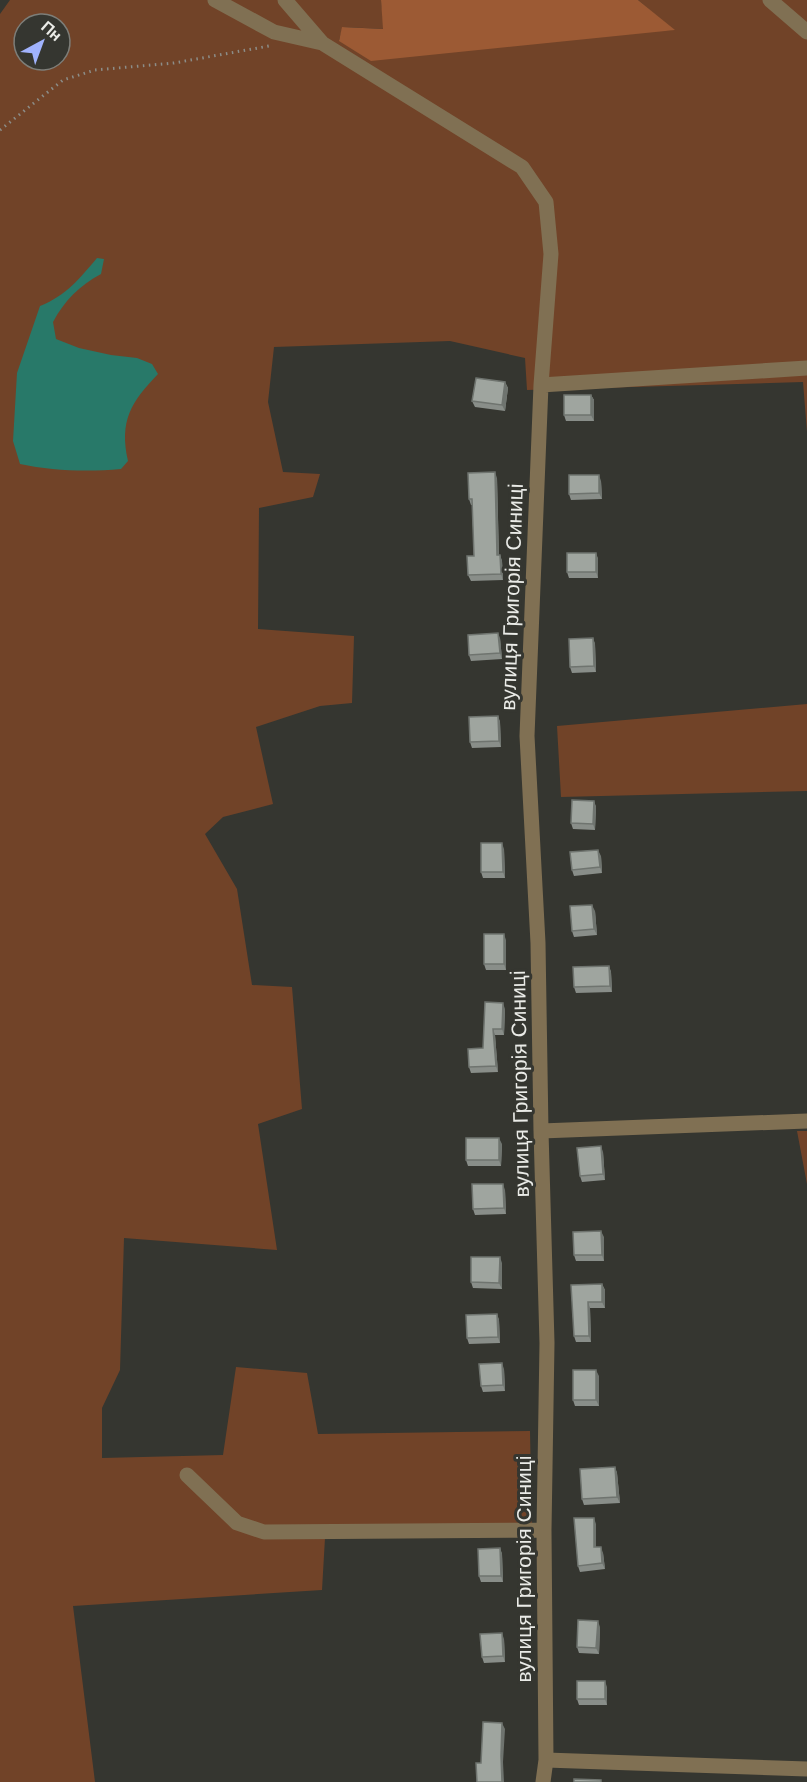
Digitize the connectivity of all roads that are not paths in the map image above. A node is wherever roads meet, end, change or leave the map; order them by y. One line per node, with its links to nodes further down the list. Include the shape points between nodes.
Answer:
1 (215, 0): 5 (street, via 274,32)
2 (285, 0): 5 (street)
3 (770, 0): 4 (street)
4 (807, 32)
5 (321, 43): 7 (street, вулиця Григорія Синиці, via 522,167 546,202 551,254)
6 (807, 368): 7 (street)
7 (541, 385): 9 (street, вулиця Григорія Синиці, via 527,736 538,943)
8 (807, 1121): 9 (street)
9 (541, 1131): 11 (street, вулиця Григорія Синиці, via 547,1343)
10 (187, 1475): 11 (street, via 237,1523 264,1533)
11 (544, 1530): 12 (street, вулиця Григорія Синиці)
12 (546, 1760): 13 (street); 14 (street, вулиця Григорія Синиці)
13 (807, 1769)
14 (543, 1782)

